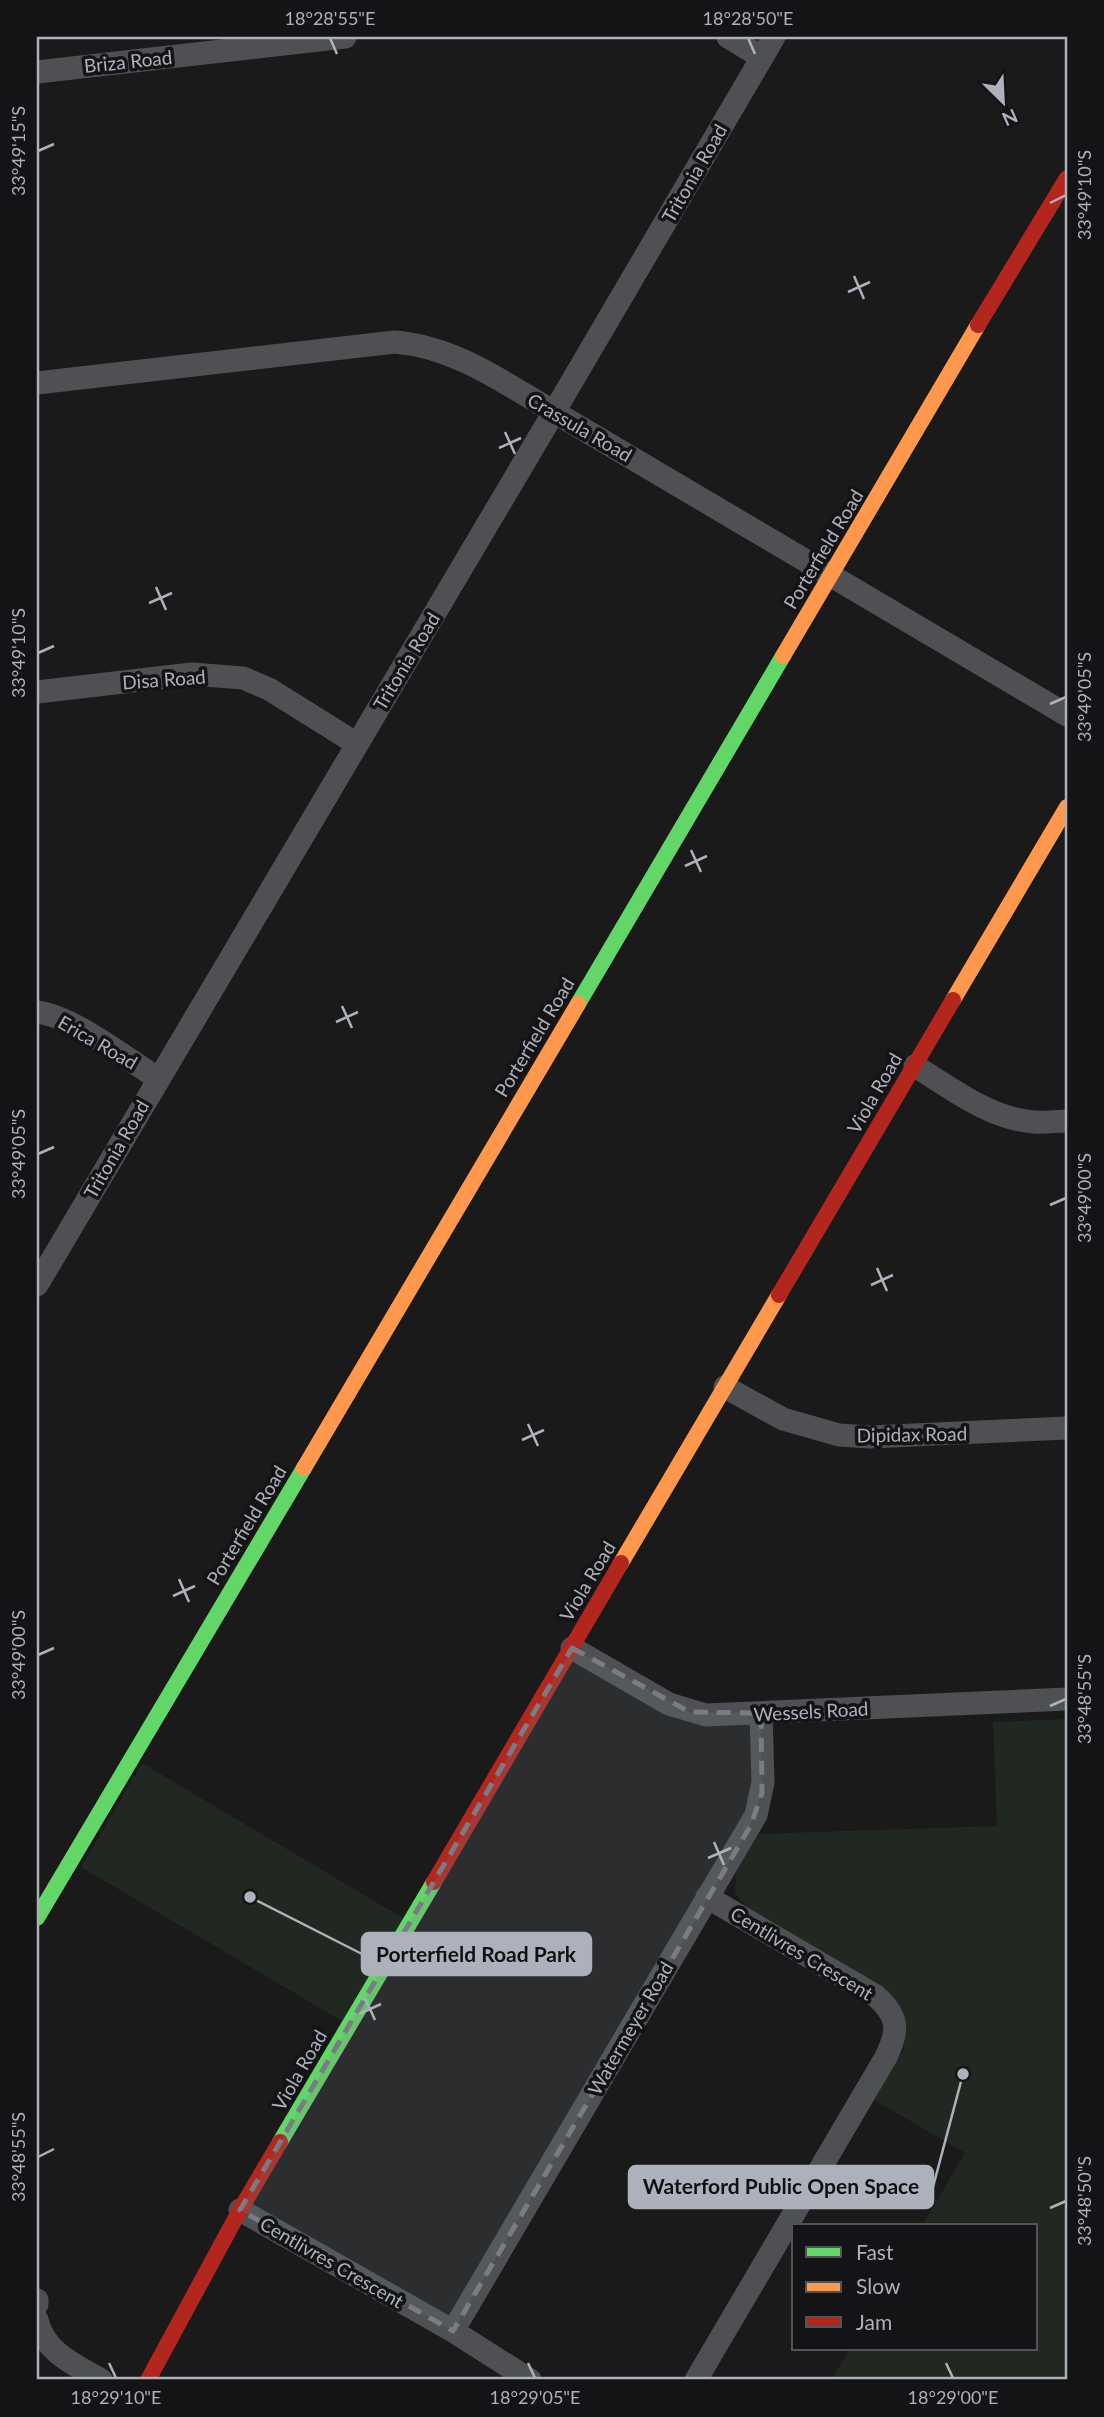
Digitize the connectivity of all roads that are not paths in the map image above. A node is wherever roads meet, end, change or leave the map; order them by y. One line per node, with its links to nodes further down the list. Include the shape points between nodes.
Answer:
1 (345, 37): 5 (street, Briza Road)
2 (728, 37): 4 (street)
3 (774, 37): 4 (street, Tritonia Road)
4 (761, 57): 8 (street, Tritonia Road)
5 (37, 72)
6 (1067, 178): 9 (street, Porterfield Road)
7 (37, 383): 8 (street, Crassula Road, via 395,342 447,352)
8 (554, 412): 9 (street, Crassula Road); 12 (street, Tritonia Road)
9 (832, 575): 11 (street, Crassula Road); 25 (street, Porterfield Road)
10 (37, 692): 12 (street, Disa Road, via 192,674 243,678 269,689)
11 (1067, 715)
12 (357, 744): 16 (street, Tritonia Road)
13 (1067, 807): 15 (street, Viola Road)
14 (37, 1012): 16 (street, Erica Road, via 69,1023)
15 (915, 1066): 17 (street, via 1005,1117); 19 (street, Viola Road)
16 (158, 1078): 18 (street, Tritonia Road)
17 (1067, 1121)
18 (37, 1285)
19 (725, 1387): 20 (street, Dipidax Road, via 783,1419 839,1435); 21 (street, Viola Road)
20 (1067, 1429)
21 (572, 1647): 23 (street, Wessels Road, via 690,1712); 26 (street, Viola Road)
22 (1067, 1699): 23 (street, Wessels Road)
23 (761, 1713): 24 (street, Watermeyer Road, via 760,1804)
24 (707, 1896): 28 (street, Watermeyer Road); 32 (street, Centlivres Crescent, via 876,1996 893,2016 895,2034 886,2057)
25 (37, 1918)
26 (240, 2210): 28 (street, Centlivres Crescent); 30 (street, Viola Road)
27 (37, 2320): 29 (street, via 55,2353)
28 (453, 2331): 31 (street, Centlivres Crescent)
29 (101, 2380)
30 (148, 2380)
31 (530, 2380)
32 (695, 2380)

